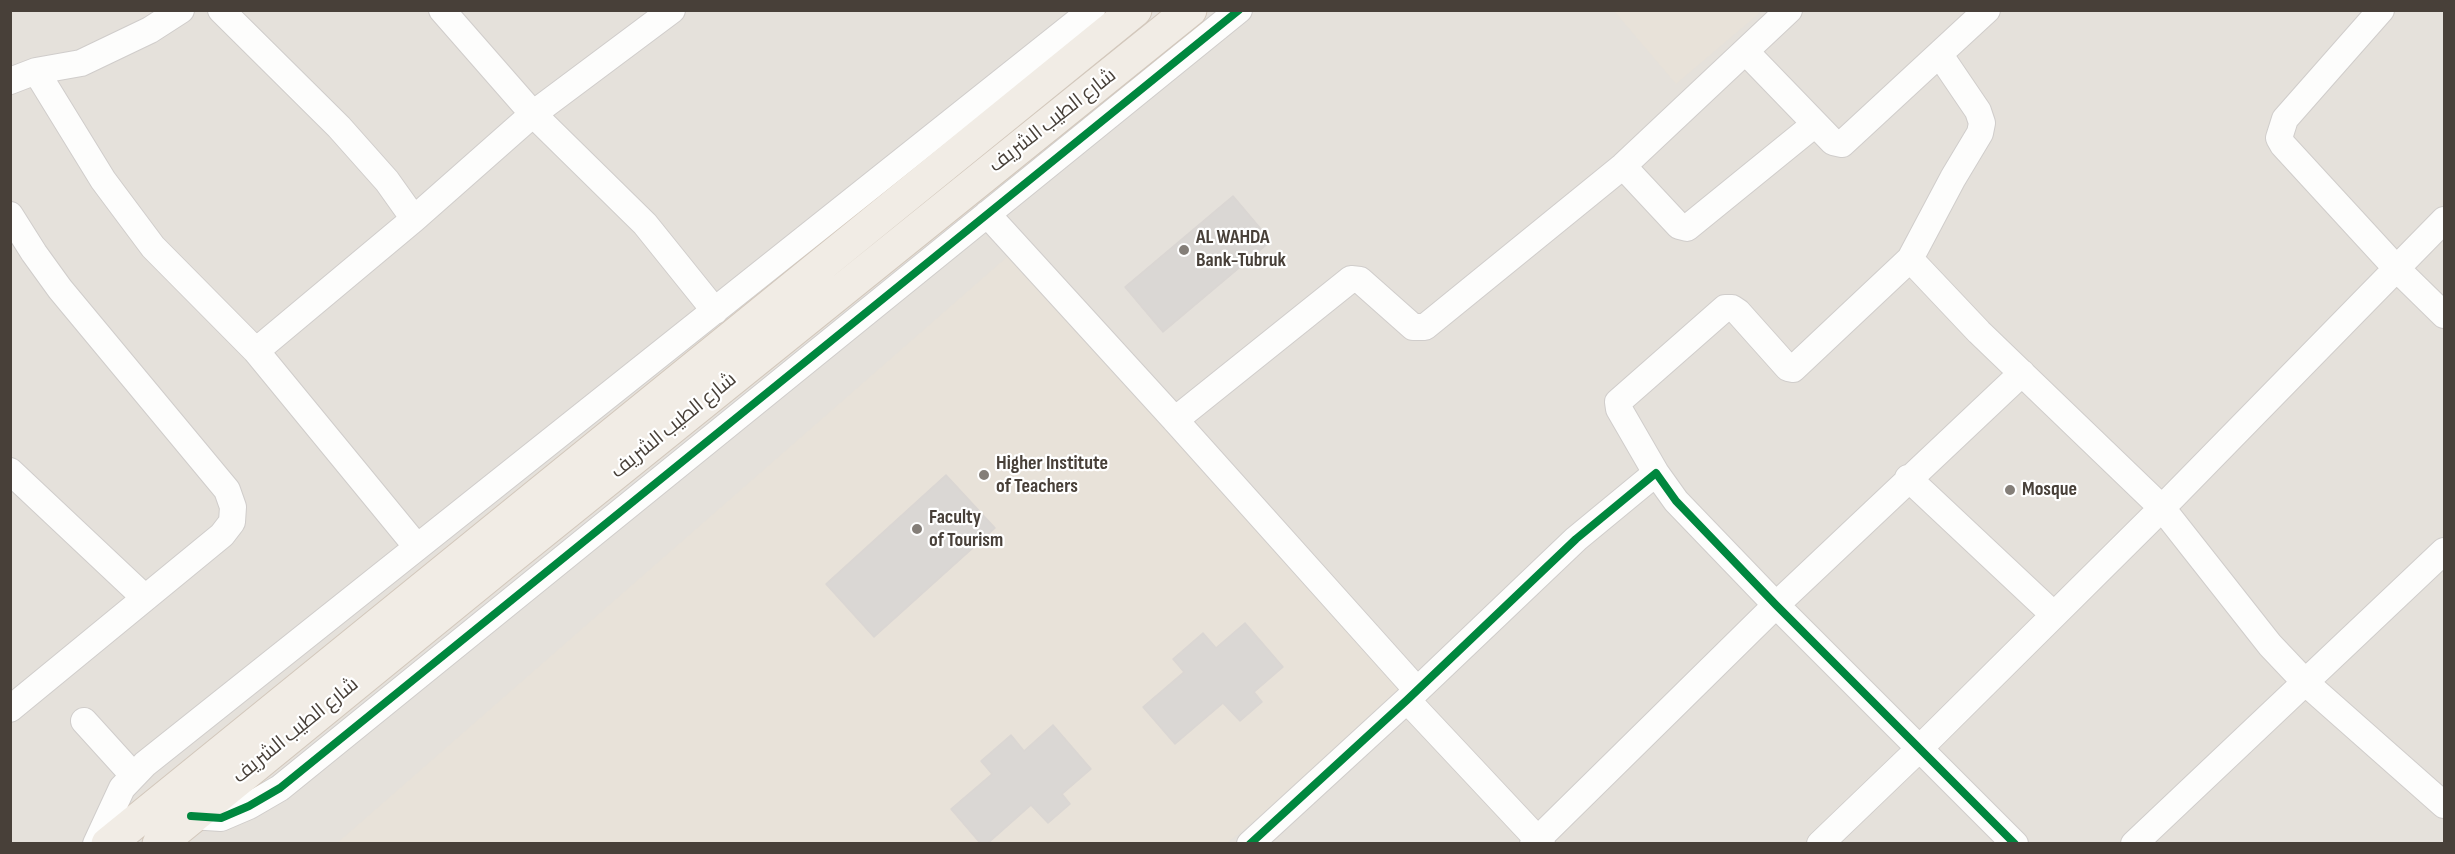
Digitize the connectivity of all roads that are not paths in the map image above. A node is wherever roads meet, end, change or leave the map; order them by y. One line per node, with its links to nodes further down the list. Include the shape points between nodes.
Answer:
1 (182, 10): 15 (street, via 81,63)
2 (221, 10): 22 (street, via 339,127 387,181)
3 (442, 10): 17 (street)
4 (672, 10): 12 (street)
5 (1092, 10): 26 (street)
6 (1135, 10): 50 (main road, شارع الطيب الشريف)
7 (1190, 10): 47 (main road, شارع الطيب الشريف)
8 (1239, 10): 21 (street)
9 (1789, 10): 13 (street)
10 (1987, 10): 14 (street)
11 (2381, 10): 25 (street, via 2284,119 2279,138)
12 (643, 18): 17 (street)
13 (1746, 52): 18 (street); 19 (street)
14 (1940, 55): 18 (street, via 1845,143 1833,142); 24 (street, via 1982,123)
15 (36, 71): 16 (street); 28 (street, via 103,180 153,247)
16 (10, 81)
17 (533, 114): 22 (street); 26 (street, via 645,224)
18 (1815, 123): 19 (street, via 1687,228 1678,226)
19 (1623, 166): 30 (street, via 1425,327 1413,327 1360,280 1351,279)
20 (10, 214): 37 (street, via 60,289 231,498 233,516 228,529)
21 (987, 214): 30 (street); 47 (street, via 280,788 221,818)
22 (414, 219): 28 (street)
23 (2445, 220): 25 (street)
24 (1910, 259): 29 (street); 32 (street, via 1793,369 1738,312 1725,308 1618,402)
25 (2396, 268): 27 (street); 34 (street)
26 (715, 311): 35 (street)
27 (2445, 315)
28 (256, 351): 35 (street)
29 (2022, 373): 33 (street); 34 (street)
30 (1176, 420): 41 (street)
31 (10, 471): 37 (street)
32 (1656, 473): 38 (street, via 1676,501); 41 (street, via 1576,539)
33 (1908, 478): 38 (street); 39 (street)
34 (2162, 508): 39 (street); 40 (street, via 2270,645)
35 (417, 547): 45 (street)
36 (2445, 551): 40 (street)
37 (144, 597): 42 (street)
38 (1776, 605): 44 (street); 48 (street)
39 (2054, 615): 44 (street)
40 (2306, 683): 46 (street); 55 (street)
41 (1412, 695): 48 (street); 52 (street)
42 (10, 709)
43 (84, 721): 45 (street)
44 (1919, 749): 53 (street); 54 (street)
45 (132, 775): 49 (street)
46 (2445, 805)
47 (191, 816): 51 (main road, شارع الطيب الشريف)
48 (1538, 842)
49 (96, 843)
50 (108, 843)
51 (159, 843)
52 (1250, 843)
53 (1820, 843)
54 (2015, 843)
55 (2134, 843)

